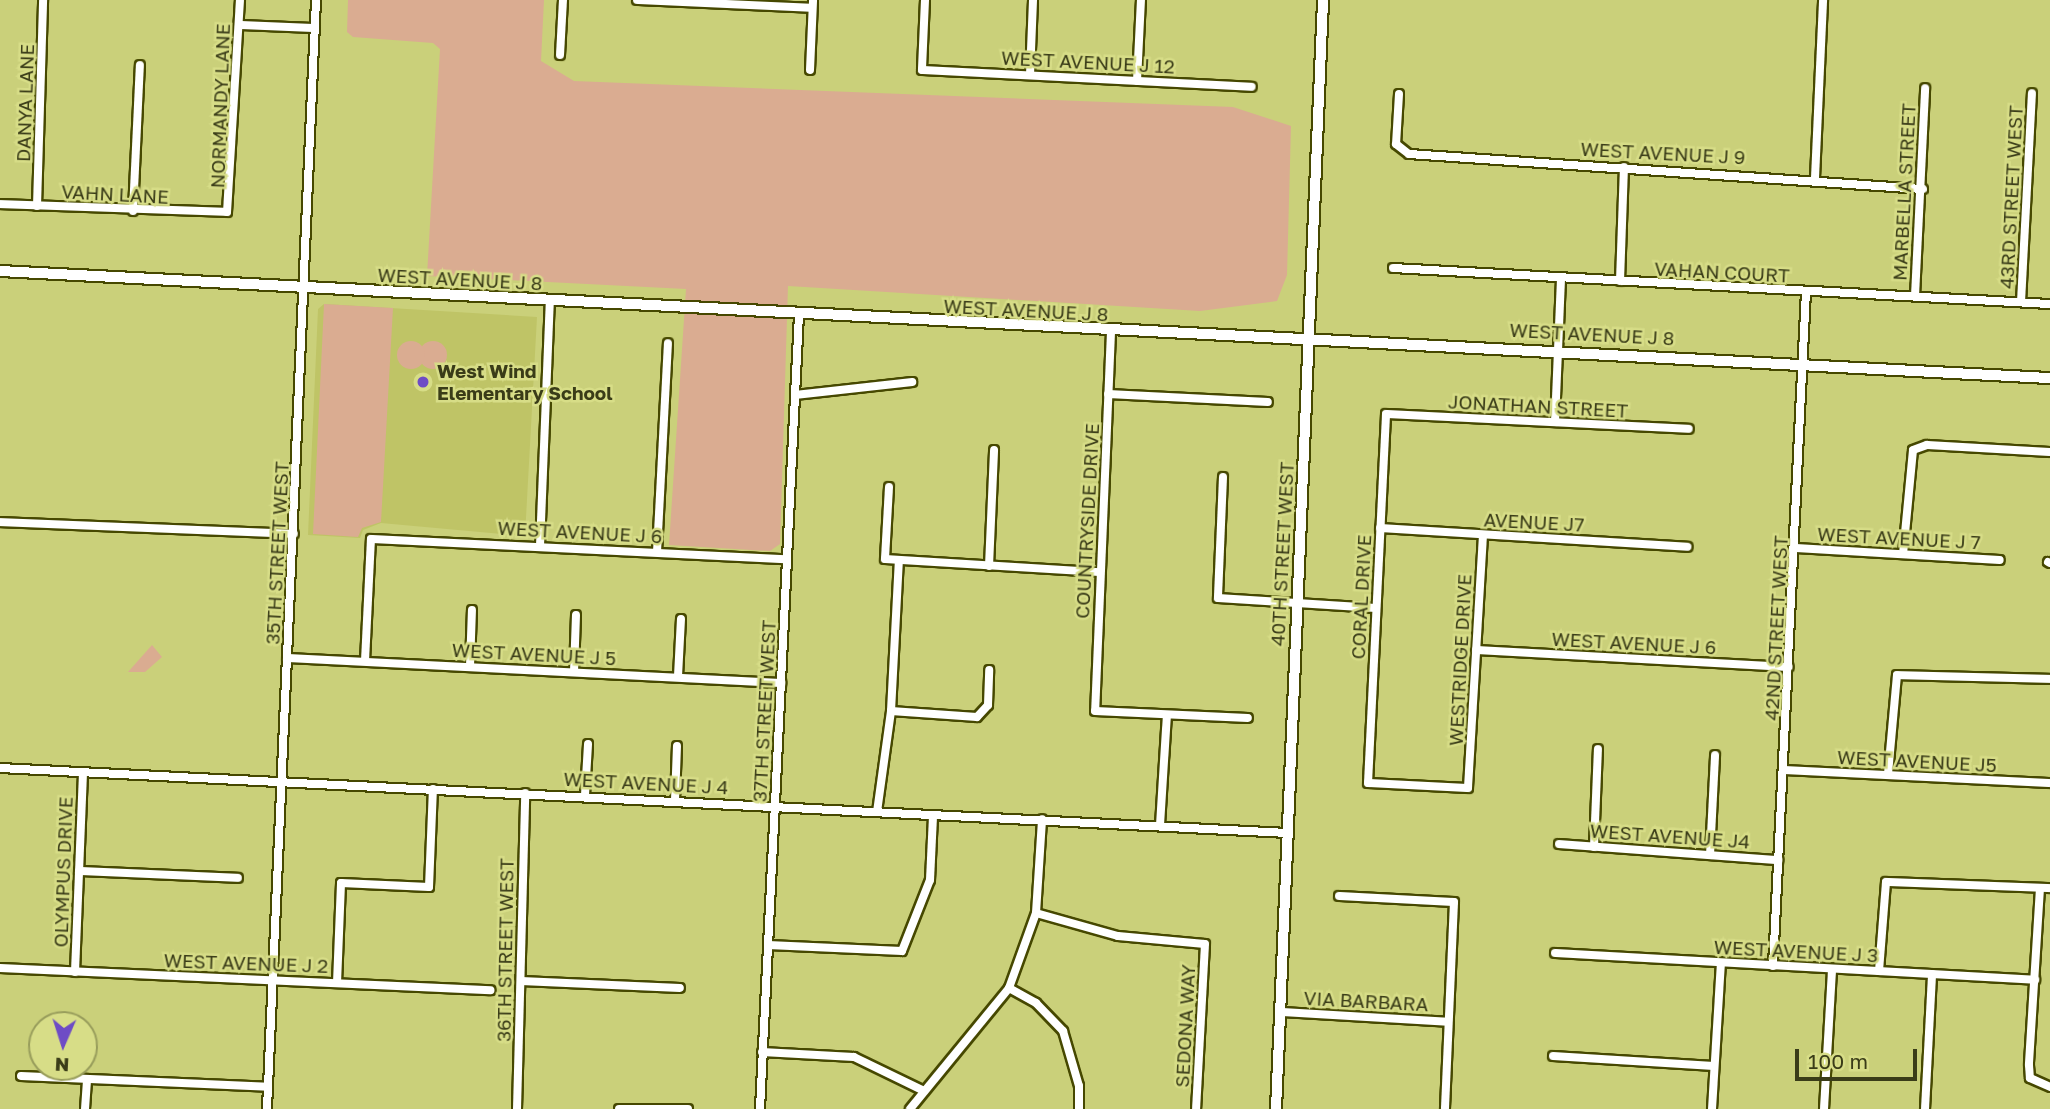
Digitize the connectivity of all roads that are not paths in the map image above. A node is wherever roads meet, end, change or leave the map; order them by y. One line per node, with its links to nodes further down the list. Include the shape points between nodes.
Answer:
1 (43, 0): 28 (street, DANYA LANE)
2 (240, 0): 13 (street, NORMANDY LANE)
3 (316, 0): 14 (street, 35TH STREET WEST)
4 (563, 0): 15 (street)
5 (637, 0): 11 (street)
6 (925, 0): 18 (street, WEST AVENUE J 12, via 922,70)
7 (1033, 0): 18 (street)
8 (1141, 0): 19 (street)
9 (1323, 0): 43 (main road, 40TH STREET WEST)
10 (1823, 0): 25 (street)
11 (679, 1): 12 (street)
12 (813, 4): 17 (street)
13 (239, 24): 14 (street); 30 (street, NORMANDY LANE)
14 (314, 28): 35 (street, 35TH STREET WEST)
15 (560, 55)
16 (140, 65): 29 (street)
17 (810, 70)
18 (1030, 75): 19 (street, WEST AVENUE J 12)
19 (1137, 81): 20 (street, WEST AVENUE J 12)
20 (1252, 87)
21 (1925, 88): 26 (street, MARBELLA STREET)
22 (2032, 93): 39 (street, 43RD STREET WEST)
23 (1399, 94): 24 (street, WEST AVENUE J 9, via 1401,151)
24 (1624, 167): 25 (street, WEST AVENUE J 9); 34 (street)
25 (1815, 178): 26 (street, WEST AVENUE J 9)
26 (1923, 189): 37 (street, MARBELLA STREET)
27 (0, 204): 28 (street, VAHN LANE)
28 (37, 206): 29 (street, VAHN LANE)
29 (133, 211): 30 (street, VAHN LANE)
30 (227, 212)
31 (1393, 268): 33 (street, VAHAN COURT)
32 (0, 271): 35 (street, WEST AVENUE J 8)
33 (1561, 278): 34 (street, VAHAN COURT); 45 (street)
34 (1620, 281): 36 (street, VAHAN COURT)
35 (303, 288): 38 (street, WEST AVENUE J 8); 61 (street, 35TH STREET WEST)
36 (1806, 292): 37 (street, VAHAN COURT); 46 (street, 42ND STREET WEST)
37 (1914, 296): 39 (street, VAHAN COURT)
38 (550, 302): 41 (street, WEST AVENUE J 8); 63 (street)
39 (2021, 302): 40 (street, VAHAN COURT)
40 (2050, 304)
41 (799, 315): 42 (street, WEST AVENUE J 8); 50 (street, 37TH STREET WEST)
42 (1111, 332): 43 (street, WEST AVENUE J 8); 49 (street, COUNTRYSIDE DRIVE)
43 (1311, 337): 45 (street, WEST AVENUE J 8); 73 (main road, 40TH STREET WEST)
44 (668, 343): 66 (street)
45 (1558, 349): 46 (street, WEST AVENUE J 8); 53 (street)
46 (1804, 363): 47 (street, WEST AVENUE J 8); 65 (street, 42ND STREET WEST)
47 (2050, 378)
48 (912, 382): 50 (street)
49 (1108, 394): 51 (street); 72 (street, COUNTRYSIDE DRIVE)
50 (795, 395): 68 (street, 37TH STREET WEST)
51 (1269, 402)
52 (1386, 414): 53 (street, JONATHAN STREET); 60 (street, CORAL DRIVE)
53 (1555, 422): 54 (street, JONATHAN STREET)
54 (1689, 429)
55 (994, 450): 71 (street)
56 (2050, 452): 67 (street, via 1927,445 1913,450)
57 (1223, 477): 73 (street, via 1218,598)
58 (889, 487): 69 (street, via 885,559)
59 (0, 522): 61 (street)
60 (1380, 528): 62 (street, AVENUE J7); 74 (street, CORAL DRIVE)
61 (294, 534): 79 (street, 35TH STREET WEST)
62 (1483, 535): 64 (street, AVENUE J7); 78 (street, WESTRIDGE DRIVE)
63 (540, 546): 66 (street, WEST AVENUE J 6); 80 (street, WEST AVENUE J 6, via 372,539)
64 (1687, 547)
65 (1796, 548): 67 (street, WEST AVENUE J 7); 82 (street, 42ND STREET WEST)
66 (657, 552): 68 (street, WEST AVENUE J 6)
67 (1903, 554): 70 (street, WEST AVENUE J 7)
68 (787, 559): 87 (street, 37TH STREET WEST)
69 (899, 560): 71 (street); 88 (street)
70 (2000, 560)
71 (989, 566): 72 (street)
72 (1100, 572): 89 (street, COUNTRYSIDE DRIVE, via 1095,711)
73 (1297, 604): 74 (street); 111 (main road, 40TH STREET WEST)
74 (1376, 608): 101 (street, CORAL DRIVE, via 1368,783)
75 (471, 610): 81 (street)
76 (576, 615): 84 (street)
77 (681, 619): 85 (street)
78 (1476, 650): 82 (street, WEST AVENUE J 6); 101 (street, WESTRIDGE DRIVE)
79 (287, 658): 80 (street, WEST AVENUE J 5); 99 (street, 35TH STREET WEST)
80 (365, 661): 81 (street, WEST AVENUE J 5)
81 (470, 666): 84 (street, WEST AVENUE J 5)
82 (1789, 667): 96 (street, 42ND STREET WEST)
83 (989, 670): 88 (street, via 988,705 977,717)
84 (574, 671): 85 (street, WEST AVENUE J 5)
85 (678, 676): 87 (street, WEST AVENUE J 5)
86 (2050, 679): 98 (street, via 1897,675)
87 (780, 682): 106 (street, 37TH STREET WEST)
88 (891, 711): 107 (street)
89 (1167, 715): 90 (street); 110 (street)
90 (1248, 718)
91 (588, 744): 104 (street)
92 (677, 746): 105 (street)
93 (1598, 749): 113 (street)
94 (1715, 755): 114 (street)
95 (0, 768): 97 (street, WEST AVENUE J 4)
96 (1783, 770): 98 (street, WEST AVENUE J5); 115 (street, 42ND STREET WEST)
97 (83, 772): 99 (street, WEST AVENUE J 4); 116 (street, OLYMPUS DRIVE)
98 (1888, 775): 100 (street, WEST AVENUE J5)
99 (282, 782): 102 (street, WEST AVENUE J 4); 131 (street, 35TH STREET WEST)
100 (2050, 783)
101 (1468, 788)
102 (433, 789): 103 (street, WEST AVENUE J 4); 134 (street, via 429,887 341,883)
103 (525, 793): 104 (street, WEST AVENUE J 4); 133 (street, 36TH STREET WEST)
104 (585, 795): 105 (street, WEST AVENUE J 4)
105 (675, 800): 106 (street, WEST AVENUE J 4)
106 (775, 806): 107 (street, WEST AVENUE J 4); 122 (street, 37TH STREET WEST)
107 (877, 812): 108 (street, WEST AVENUE J 4)
108 (933, 816): 109 (street, WEST AVENUE J 4); 122 (street, via 930,880 902,951)
109 (1042, 819): 110 (street, WEST AVENUE J 4); 121 (street)
110 (1160, 825): 111 (street, WEST AVENUE J 4)
111 (1289, 833): 138 (main road, 40TH STREET WEST)
112 (1559, 844): 113 (street, WEST AVENUE J4)
113 (1594, 847): 114 (street, WEST AVENUE J4)
114 (1710, 855): 115 (street, WEST AVENUE J4)
115 (1778, 860): 125 (street, 42ND STREET WEST)
116 (79, 871): 117 (street); 129 (street, OLYMPUS DRIVE)
117 (238, 878)
118 (2040, 888): 119 (street); 128 (street, via 1885,882); 132 (street)
119 (2050, 888)
120 (1339, 896): 139 (street, via 1454,902)
121 (1036, 914): 136 (street); 158 (street, SEDONA WAY, via 1118,936 1205,944)
122 (768, 945): 140 (street, 37TH STREET WEST)
123 (1555, 953): 124 (street, WEST AVENUE J 3)
124 (1721, 963): 125 (street, WEST AVENUE J 3); 142 (street)
125 (1773, 966): 127 (street, WEST AVENUE J 3)
126 (0, 968): 129 (street, WEST AVENUE J 2)
127 (1832, 969): 128 (street, WEST AVENUE J 3); 162 (street)
128 (1880, 971): 130 (street, WEST AVENUE J 3)
129 (75, 972): 131 (street, WEST AVENUE J 2)
130 (1932, 974): 132 (street, WEST AVENUE J 3); 163 (street)
131 (274, 980): 134 (street, WEST AVENUE J 2); 147 (street, 35TH STREET WEST)
132 (2035, 980): 148 (street, via 2030,1079)
133 (521, 981): 135 (street); 153 (street, 36TH STREET WEST)
134 (337, 983): 137 (street, WEST AVENUE J 2)
135 (680, 988)
136 (1009, 988): 149 (street); 157 (street, via 1036,1003 1063,1031 1077,1075)
137 (491, 990)
138 (1282, 1012): 139 (street, VIA BARBARA); 159 (main road, 40TH STREET WEST)
139 (1448, 1022): 160 (street)
140 (762, 1052): 149 (street, via 854,1057); 155 (street, 37TH STREET WEST)
141 (1553, 1056): 142 (street)
142 (1714, 1066): 161 (street)
143 (21, 1076): 144 (street)
144 (28, 1076)
145 (98, 1079): 147 (street)
146 (87, 1081): 151 (street)
147 (268, 1087): 152 (street, 35TH STREET WEST)
148 (2050, 1087)
149 (922, 1090): 156 (street)
150 (619, 1107): 154 (street)
151 (85, 1109)
152 (267, 1109)
153 (517, 1109)
154 (688, 1109)
155 (760, 1109)
156 (910, 1109)
157 (1079, 1109)
158 (1196, 1109)
159 (1276, 1109)
160 (1445, 1109)
161 (1712, 1109)
162 (1824, 1109)
163 (1925, 1109)

